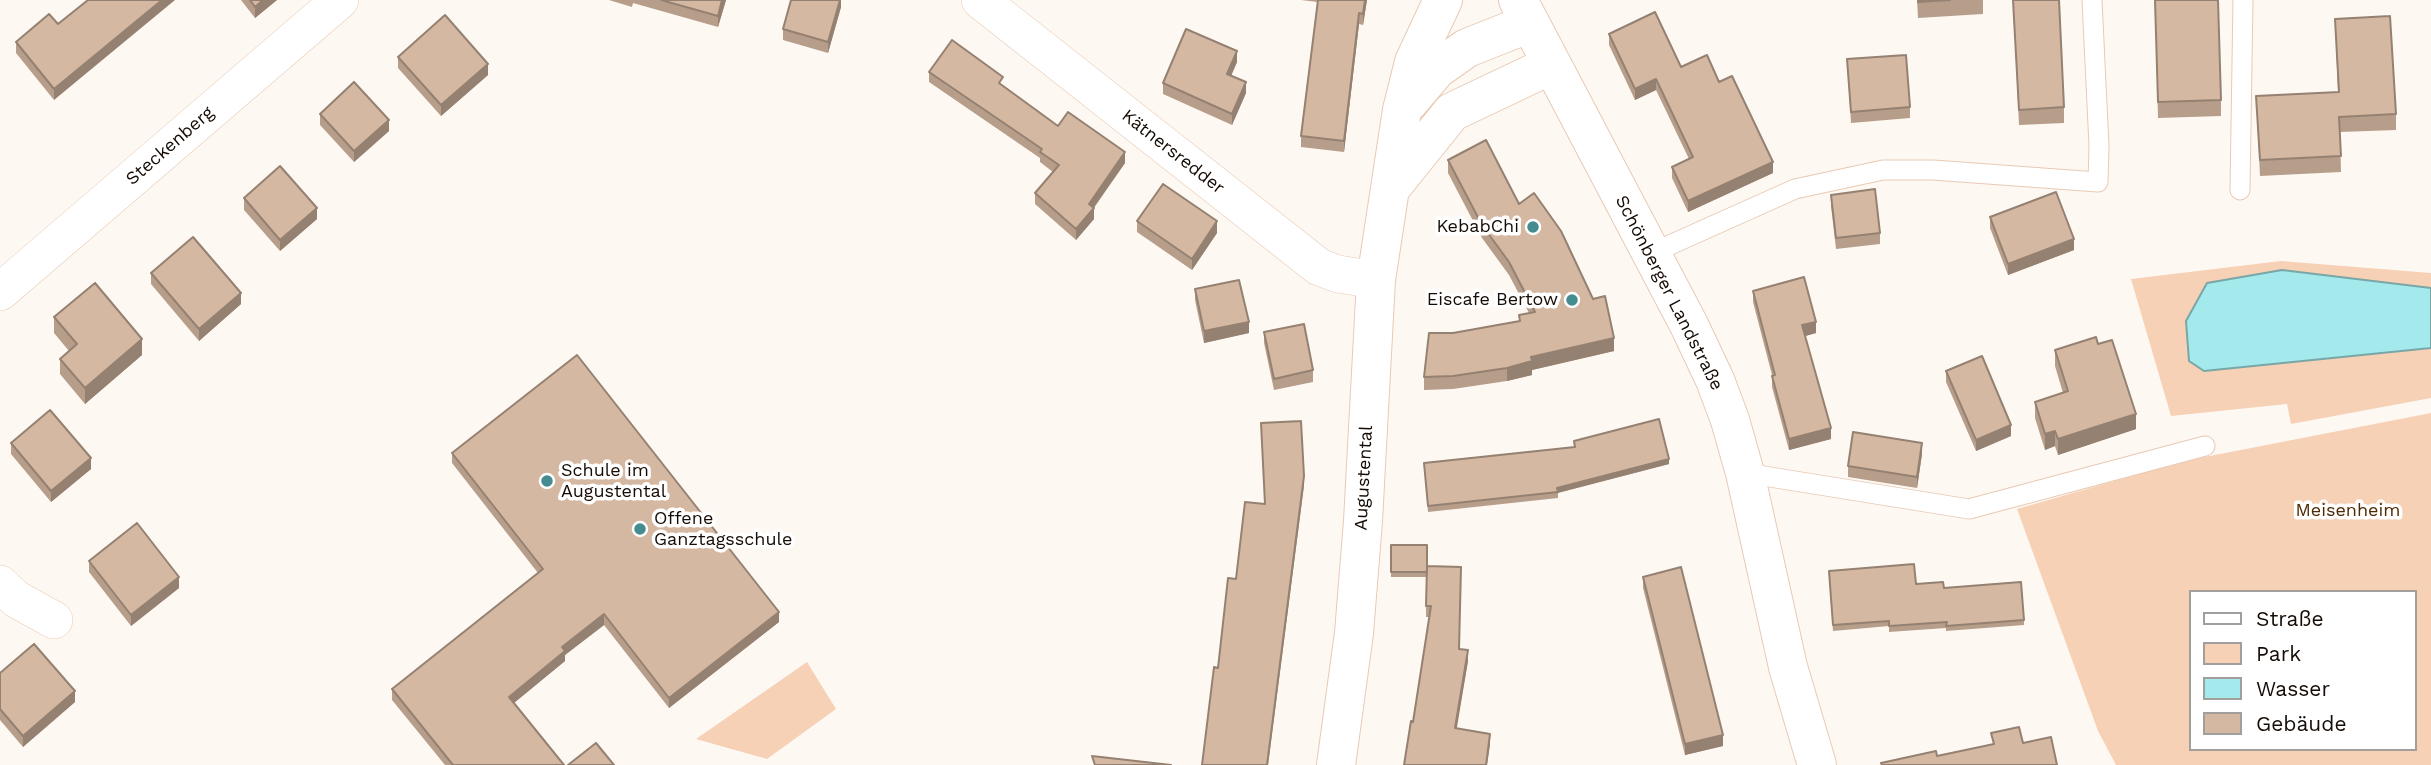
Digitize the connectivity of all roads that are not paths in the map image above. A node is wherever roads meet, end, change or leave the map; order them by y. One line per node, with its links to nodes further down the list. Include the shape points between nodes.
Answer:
1 (340, 0): 13 (street, Steckenberg)
2 (980, 0): 12 (street, Kätnersredder, via 1319,267)
3 (1443, 0): 8 (street, Augustental, via 1414,62)
4 (2092, 0): 11 (lane, via 2098,183 1883,170 1795,189)
5 (2243, 0): 10 (lane)
6 (1524, 11): 7 (street, Schönberger Landstraße); 8 (street, via 1437,69)
7 (1551, 65): 9 (street, via 1452,112); 11 (street, Schönberger Landstraße)
8 (1402, 110): 9 (street, Augustental)
9 (1389, 190): 12 (street, Augustental)
10 (2240, 190)
11 (1652, 253): 15 (street, Schönberger Landstraße, via 1715,380)
12 (1376, 280): 18 (street, Augustental, via 1362,533)
13 (0, 292)
14 (2204, 446): 15 (lane, via 1969,509)
15 (1745, 473): 19 (street, Schönberger Landstraße, via 1788,667)
16 (5, 599): 17 (street)
17 (54, 620)
18 (1336, 765)
19 (1817, 765)

